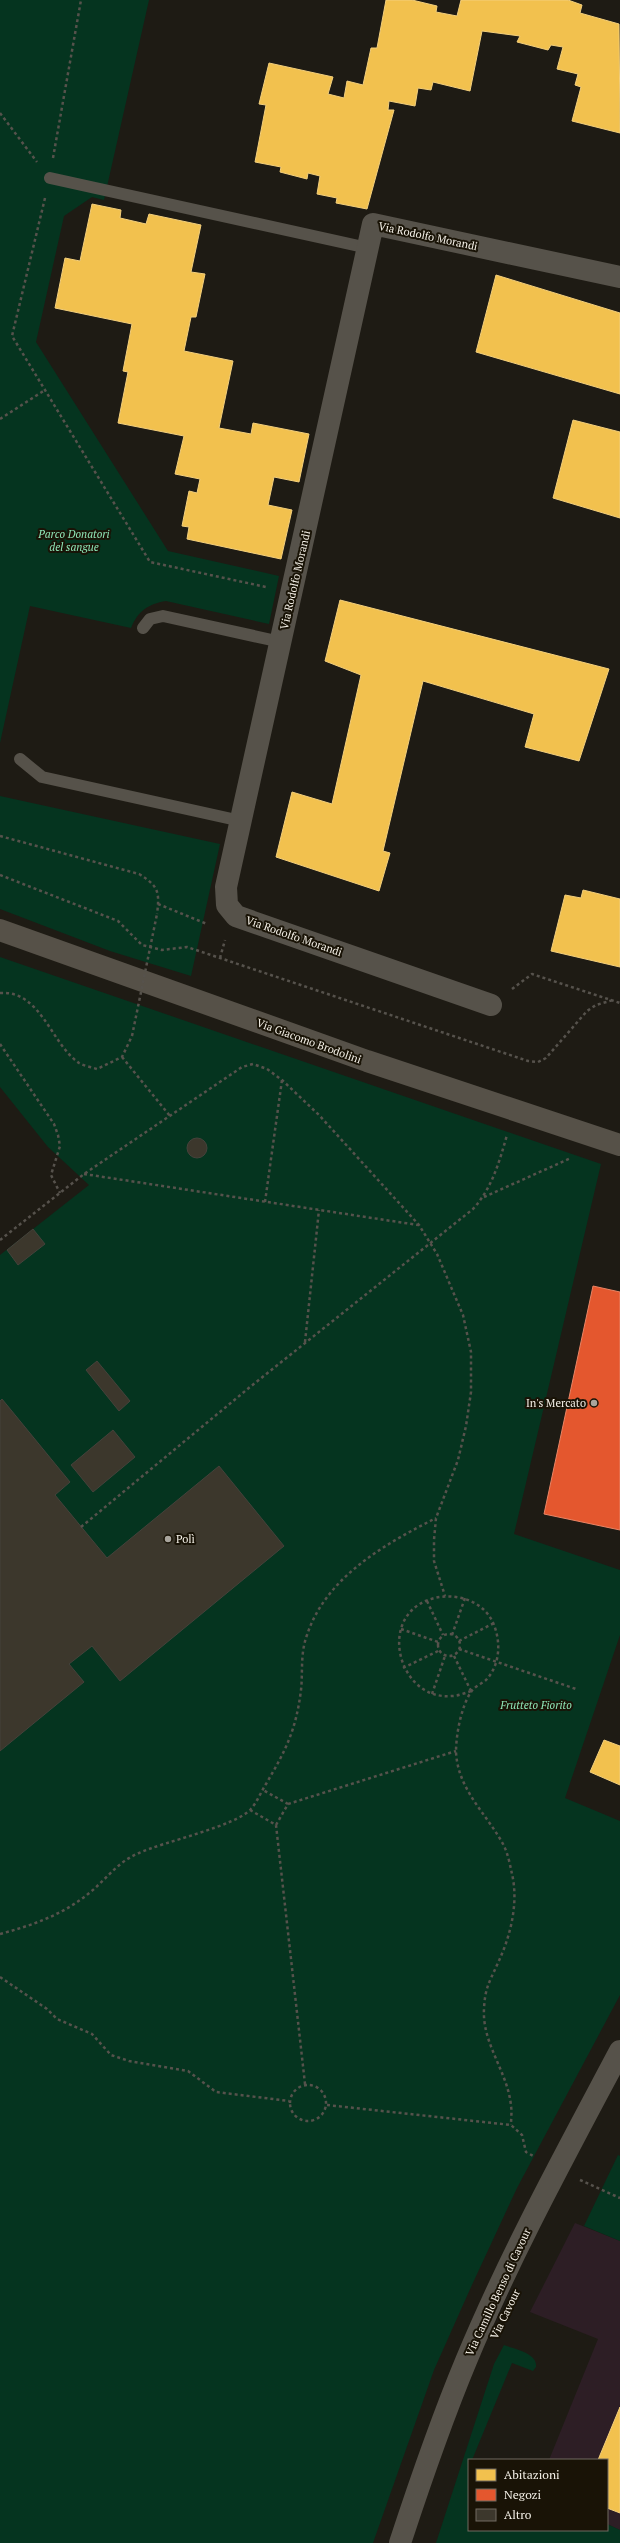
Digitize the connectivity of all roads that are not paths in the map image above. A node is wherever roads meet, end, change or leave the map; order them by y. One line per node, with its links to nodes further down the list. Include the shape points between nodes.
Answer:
1 (50, 178): 2 (lane)
2 (368, 248): 3 (street, Via Rodolfo Morandi, via 373,224); 5 (street, Via Rodolfo Morandi)
3 (620, 277)
4 (142, 628): 5 (lane, via 150,619 163,616)
5 (281, 642): 7 (street, Via Rodolfo Morandi)
6 (20, 759): 7 (lane, via 42,778)
7 (241, 821): 9 (street, Via Rodolfo Morandi, via 226,887 227,906 236,916)
8 (0, 930): 10 (street, Via Giacomo Brodolini, via 367,1061)
9 (491, 1005)
10 (620, 1145)
11 (620, 2050): 12 (street, Via Camillo Benso di Cavour, via 484,2320 441,2425)
12 (400, 2543)

